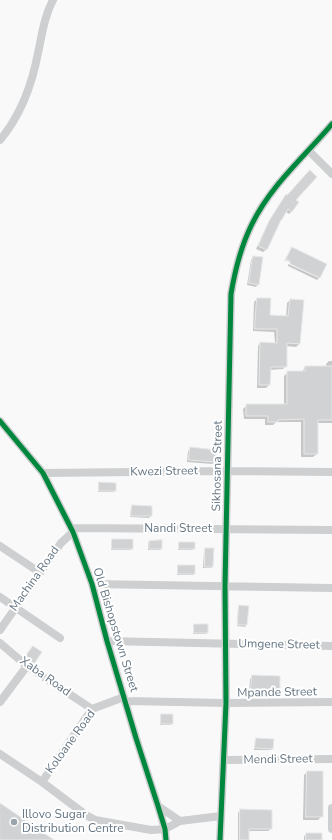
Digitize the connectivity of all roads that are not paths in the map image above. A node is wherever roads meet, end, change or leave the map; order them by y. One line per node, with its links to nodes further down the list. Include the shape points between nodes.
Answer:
1 (53, 0): 3 (street, via 44,24 27,95 15,119)
2 (332, 124): 4 (street, Sikhosana Street)
3 (0, 140)
4 (309, 151): 5 (street); 7 (street, Sikhosana Street, via 280,182 264,204 240,251 231,294)
5 (332, 174)
6 (0, 421): 9 (street, Old Bishopstown Street)
7 (228, 471): 8 (street, Kwezi Street); 9 (street, Kwezi Street); 10 (street, Sikhosana Street)
8 (332, 472)
9 (43, 473): 11 (street, Old Bishopstown Street)
10 (227, 529): 11 (street, Nandi Street); 12 (street, Nandi Street); 16 (street, Sikhosana Street)
11 (73, 530): 14 (street, Machina Road); 15 (street, Old Bishopstown Street)
12 (332, 530)
13 (0, 546): 14 (street)
14 (39, 572): 19 (street, Machina Road)
15 (92, 584): 16 (street); 22 (street, Old Bishopstown Street)
16 (226, 586): 17 (street); 24 (street, Sikhosana Street)
17 (332, 588)
18 (0, 597): 19 (street)
19 (15, 607): 20 (street, Machina Road); 21 (street)
20 (0, 630)
21 (60, 638)
22 (107, 641): 24 (street, Umgene Street); 28 (street, Old Bishopstown Street)
23 (0, 643): 26 (street, Xaba Road)
24 (225, 644): 25 (street, Umgene Street); 30 (street, Sikhosana Street)
25 (332, 646)
26 (27, 666): 27 (street); 31 (street, Xaba Road)
27 (0, 700)
28 (125, 700): 30 (street, Mpande Street); 31 (street, Koloane Road); 36 (street, Old Bishopstown Street)
29 (332, 702): 30 (street, Mpande Street)
30 (226, 703): 34 (street, Sikhosana Street)
31 (92, 709): 35 (street, Koloane Road)
32 (0, 754): 35 (street)
33 (332, 759): 34 (street, Mendi Street)
34 (224, 760): 38 (street, Sikhosana Street)
35 (42, 782): 41 (street, via 96,820 145,830)
36 (158, 806): 40 (street); 41 (street, Old Bishopstown Street)
37 (332, 808): 39 (street)
38 (221, 816): 40 (street); 44 (street, Sikhosana Street)
39 (332, 816): 42 (street)
40 (180, 821): 41 (street)
41 (165, 829): 43 (street, Old Bishopstown Street)
42 (332, 829)
43 (166, 840)
44 (220, 840)

